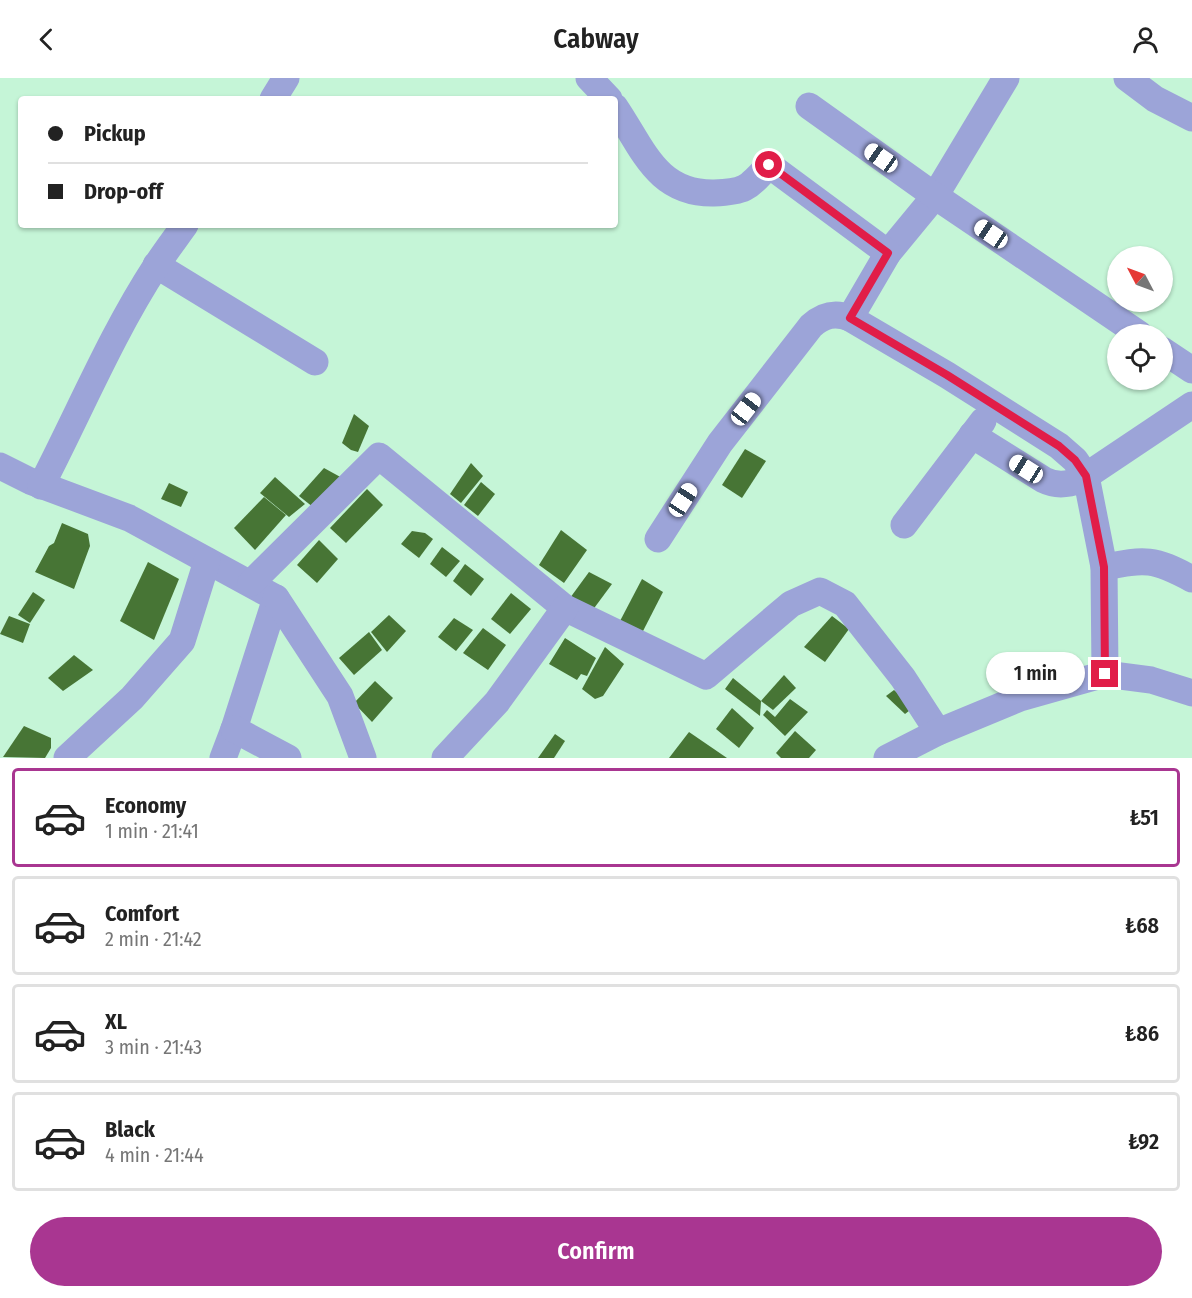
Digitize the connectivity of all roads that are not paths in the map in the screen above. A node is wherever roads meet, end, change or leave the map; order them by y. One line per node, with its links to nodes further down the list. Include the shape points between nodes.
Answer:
1 (286, 78): 5 (street)
2 (589, 78): 6 (street)
3 (1006, 78): 10 (street)
4 (1127, 78): 9 (street)
5 (275, 96)
6 (606, 96)
7 (809, 106): 10 (street)
8 (618, 112): 12 (street, via 651,165 673,184 692,192 735,192 752,184 769,165)
9 (1192, 118)
10 (935, 196): 12 (street); 15 (street)
11 (183, 228): 13 (street)
12 (888, 253): 14 (street)
13 (156, 265): 17 (street); 24 (street)
14 (850, 318): 19 (street); 26 (street, via 830,315 811,326 720,443)
15 (1124, 324)
16 (1173, 357): 18 (street)
17 (315, 362)
18 (1192, 370)
19 (994, 405): 21 (street); 23 (street, via 1059,446)
20 (1192, 405): 23 (street)
21 (972, 435): 23 (street, via 1050,483 1072,483); 25 (street)
22 (0, 466): 24 (street)
23 (1086, 476): 28 (street)
24 (41, 486): 27 (street, via 129,518)
25 (904, 525)
26 (658, 539)
27 (207, 561): 30 (street); 37 (street, via 182,641 132,698)
28 (1104, 567): 29 (street, via 1147,561); 33 (street)
29 (1192, 579)
30 (251, 583): 31 (street); 32 (street, via 379,456)
31 (276, 598): 35 (street); 40 (street, via 340,696)
32 (565, 609): 36 (street, via 706,676 790,604 820,591 845,604 903,678); 41 (street, via 497,702)
33 (1105, 674): 34 (street, via 1151,680); 36 (street, via 1020,698)
34 (1192, 693)
35 (234, 729): 38 (street); 39 (street)
36 (938, 732): 42 (street)
37 (67, 758)
38 (223, 758)
39 (288, 758)
40 (363, 758)
41 (445, 758)
42 (887, 758)

